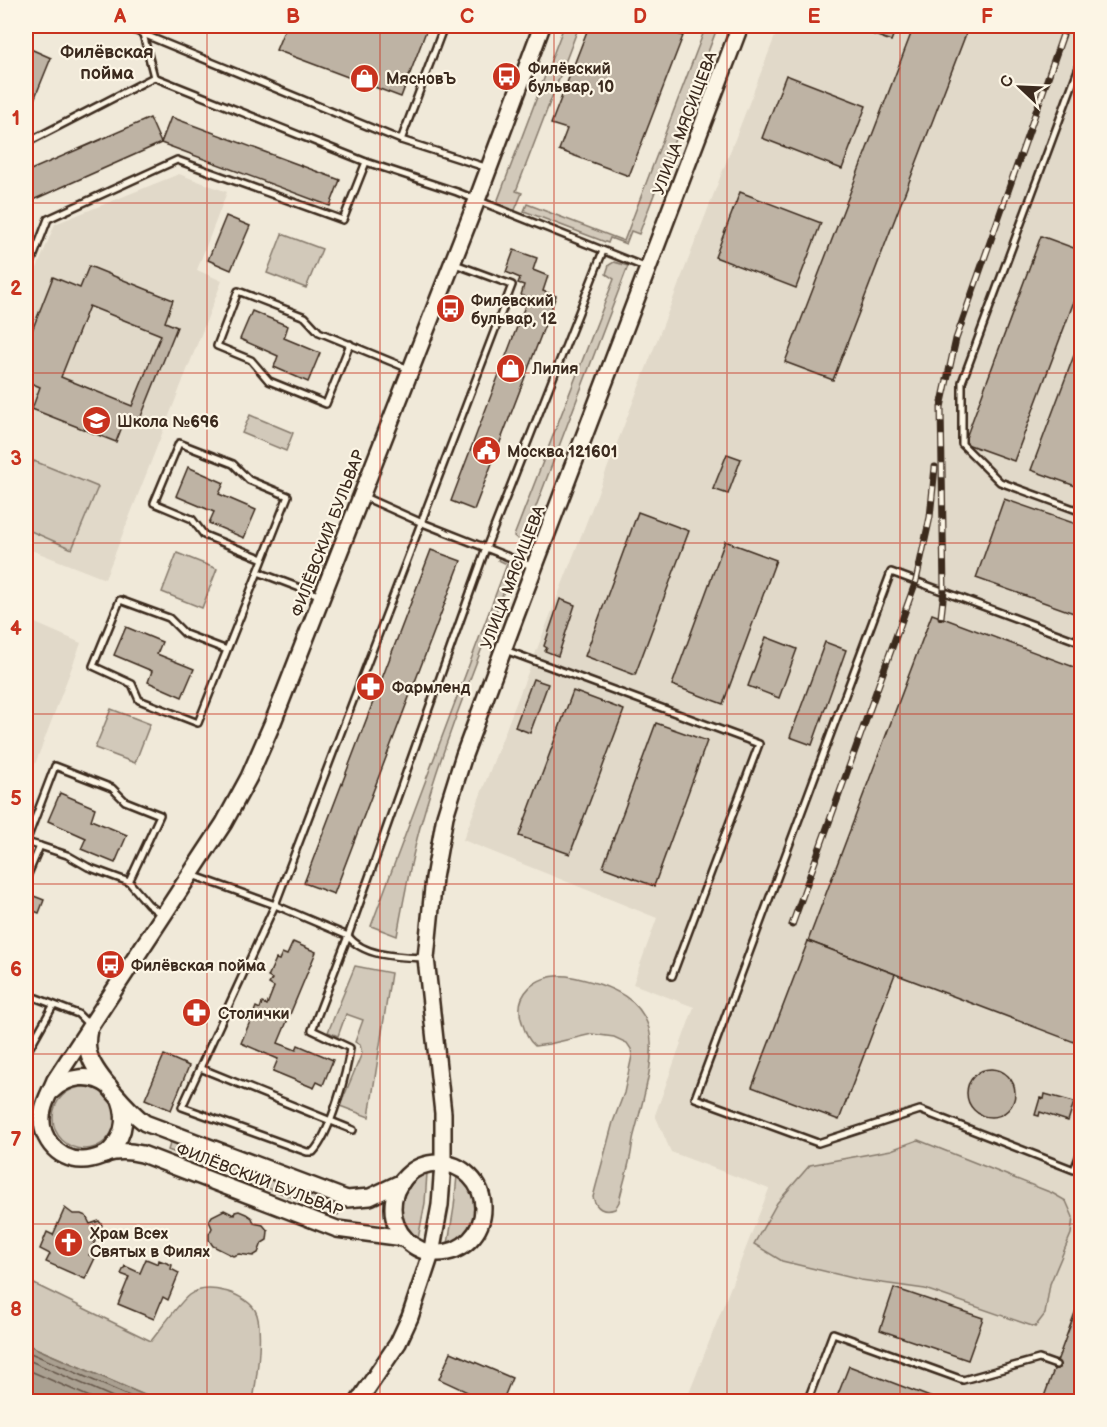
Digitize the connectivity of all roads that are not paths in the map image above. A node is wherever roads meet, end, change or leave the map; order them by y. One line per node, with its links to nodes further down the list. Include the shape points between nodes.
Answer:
1 (124, 26): 6 (lane)
2 (147, 26): 6 (lane)
3 (444, 26): 9 (lane)
4 (542, 26): 12 (street, ФИЛЁВСКИЙ БУЛЬВАР)
5 (735, 27): 16 (street, УЛИЦА МЯСИЩЕВА)
6 (143, 34): 8 (lane); 9 (lane)
7 (1082, 59): 21 (lane, via 962,381 962,444 1000,482)
8 (154, 76): 10 (lane); 11 (lane)
9 (401, 140): 12 (lane)
10 (26, 143)
11 (366, 162): 13 (lane); 17 (lane, via 343,220 177,160 48,219)
12 (489, 168): 13 (street, ФИЛЁВСКИЙ БУЛЬВАР)
13 (477, 200): 14 (lane); 15 (street, ФИЛЁВСКИЙ БУЛЬВАР)
14 (603, 251): 16 (lane); 23 (lane)
15 (452, 263): 19 (street, ФИЛЁВСКИЙ БУЛЬВАР); 22 (lane, via 512,285)
16 (649, 268): 25 (street, УЛИЦА МЯСИЩЕВА)
17 (26, 276)
18 (350, 344): 18 (lane, via 326,404 269,381 251,360 216,346 238,291 305,317 319,332); 19 (lane)
19 (410, 370): 20 (street, ФИЛЁВСКИЙ БУЛЬВАР)
20 (361, 496): 22 (lane); 27 (street, ФИЛЁВСКИЙ БУЛЬВАР)
21 (1082, 513)
22 (420, 522): 23 (lane); 36 (lane)
23 (486, 548): 25 (lane); 38 (lane)
24 (263, 559): 24 (lane, via 204,535 192,519 154,503 178,442 232,464 249,480 288,496); 26 (lane)
25 (535, 567): 29 (street, УЛИЦА МЯСИЩЕВА)
26 (258, 572): 27 (lane); 30 (lane)
27 (321, 596): 33 (street, ФИЛЁВСКИЙ БУЛЬВАР, via 249,777 225,823)
28 (1082, 643): 51 (lane, via 891,572 695,1098 818,1143 920,1110 1074,1170)
29 (504, 649): 39 (street, УЛИЦА МЯСИЩЕВА, via 445,816); 40 (lane, via 759,744)
30 (227, 651): 30 (lane, via 185,634 169,618 120,600 93,666 132,684 139,700 198,723)
31 (26, 842): 32 (lane); 35 (lane, via 55,766 112,788 125,801 160,815)
32 (40, 846): 34 (lane); 35 (lane)
33 (190, 874): 36 (lane); 37 (street, ФИЛЁВСКИЙ БУЛЬВАР)
34 (26, 879)
35 (129, 882): 37 (lane)
36 (275, 905): 38 (lane); 46 (lane)
37 (163, 916): 43 (street, ФИЛЁВСКИЙ БУЛЬВАР)
38 (348, 936): 39 (lane, via 356,946 397,957); 49 (lane, via 312,1030 350,1048)
39 (426, 958): 53 (street, УЛИЦА МЯСИЩЕВА, via 441,1083)
40 (672, 976)
41 (26, 994): 42 (lane)
42 (53, 1006): 43 (lane, via 78,1014); 44 (lane)
43 (90, 1026): 47 (street, ФИЛЁВСКИЙ БУЛЬВАР, via 90,1058); 48 (street, ФИЛЁВСКИЙ БУЛЬВАР)
44 (27, 1046): 45 (lane)
45 (26, 1054)
46 (200, 1068): 49 (lane); 49 (lane, via 182,1107 307,1152 317,1148)
47 (116, 1093): 48 (street, ФИЛЁВСКИЙ БУЛЬВАР, via 103,1082 82,1077 62,1083); 52 (street, ФИЛЁВСКИЙ БУЛЬВАР, via 125,1124 115,1147); 54 (street, ФИЛЁВСКИЙ БУЛЬВАР, via 145,1123 347,1199 370,1197)
48 (47, 1098): 52 (street, ФИЛЁВСКИЙ БУЛЬВАР, via 41,1119 46,1138 59,1153 76,1160)
49 (330, 1121): 50 (lane)
50 (353, 1130)
51 (1082, 1149)
52 (105, 1155): 55 (street, ФИЛЁВСКИЙ БУЛЬВАР, via 128,1151 142,1154 337,1229)
53 (443, 1163): 54 (street, ФИЛЁВСКИЙ БУЛЬВАР, via 415,1169); 56 (street, УЛИЦА МЯСИЩЕВА); 56 (street, via 460,1168 479,1186 484,1214 473,1239 462,1248)
54 (402, 1182): 55 (street, via 393,1209)
55 (404, 1238): 56 (street)
56 (431, 1254): 58 (street, УЛИЦА МЯСИЩЕВА, via 398,1343)
57 (1056, 1365): 59 (lane, via 1039,1359 963,1380 833,1333)
58 (358, 1401)
59 (807, 1401)

